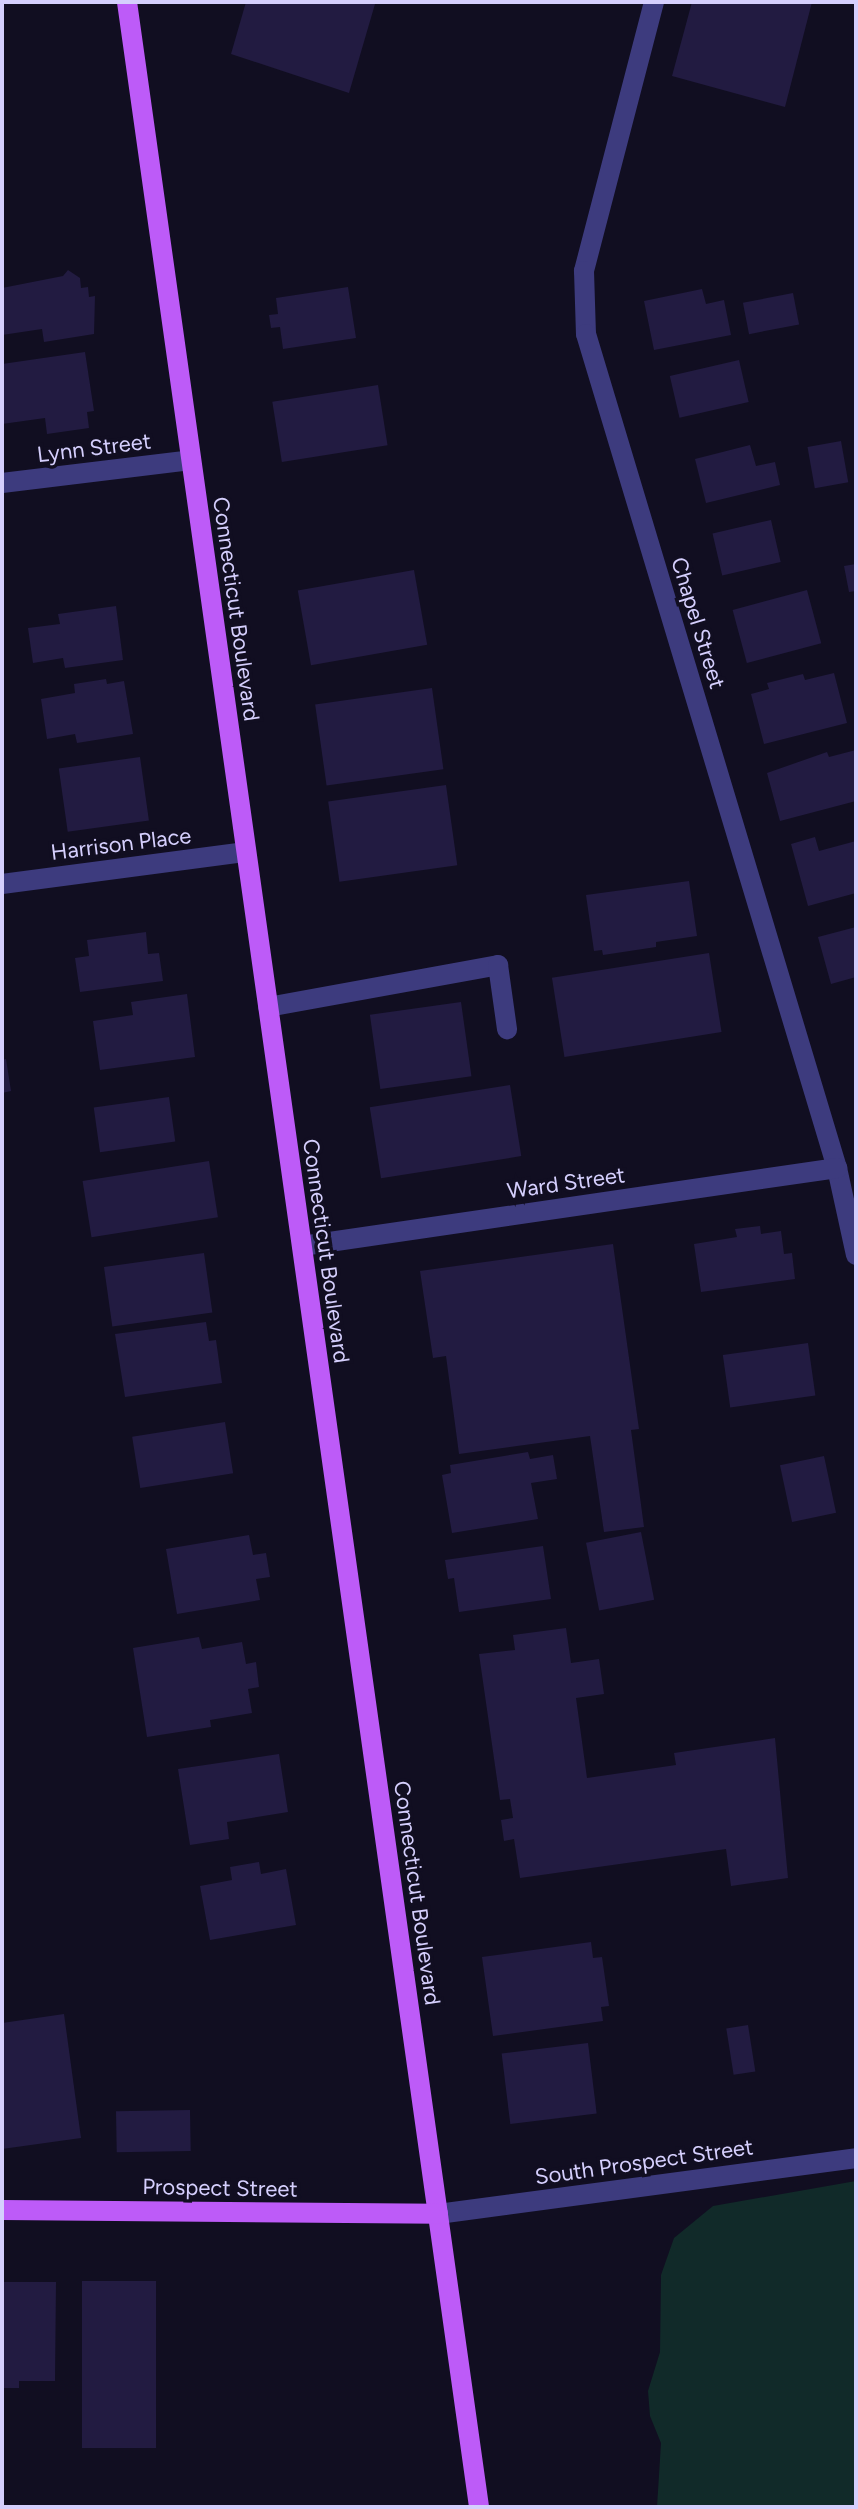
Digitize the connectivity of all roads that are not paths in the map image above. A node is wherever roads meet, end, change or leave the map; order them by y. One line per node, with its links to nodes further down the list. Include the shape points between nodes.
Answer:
1 (127, 2): 3 (main road, Connecticut Boulevard)
2 (654, 2): 9 (street, Chapel Street, via 584,271 586,334)
3 (191, 460): 4 (street, Lynn Street); 5 (main road, Connecticut Boulevard)
4 (2, 483)
5 (246, 852): 6 (street, Harrison Place); 7 (main road, Connecticut Boulevard)
6 (2, 884)
7 (268, 1007): 8 (street, via 498,965); 10 (main road, Connecticut Boulevard)
8 (507, 1029)
9 (837, 1168): 10 (street, Ward Street); 11 (street, Chapel Street)
10 (302, 1246): 14 (main road, Connecticut Boulevard)
11 (856, 1255)
12 (856, 2158): 14 (street, South Prospect Street)
13 (2, 2210): 14 (main road, Prospect Street)
14 (438, 2214): 15 (main road, Connecticut Boulevard)
15 (479, 2507)

